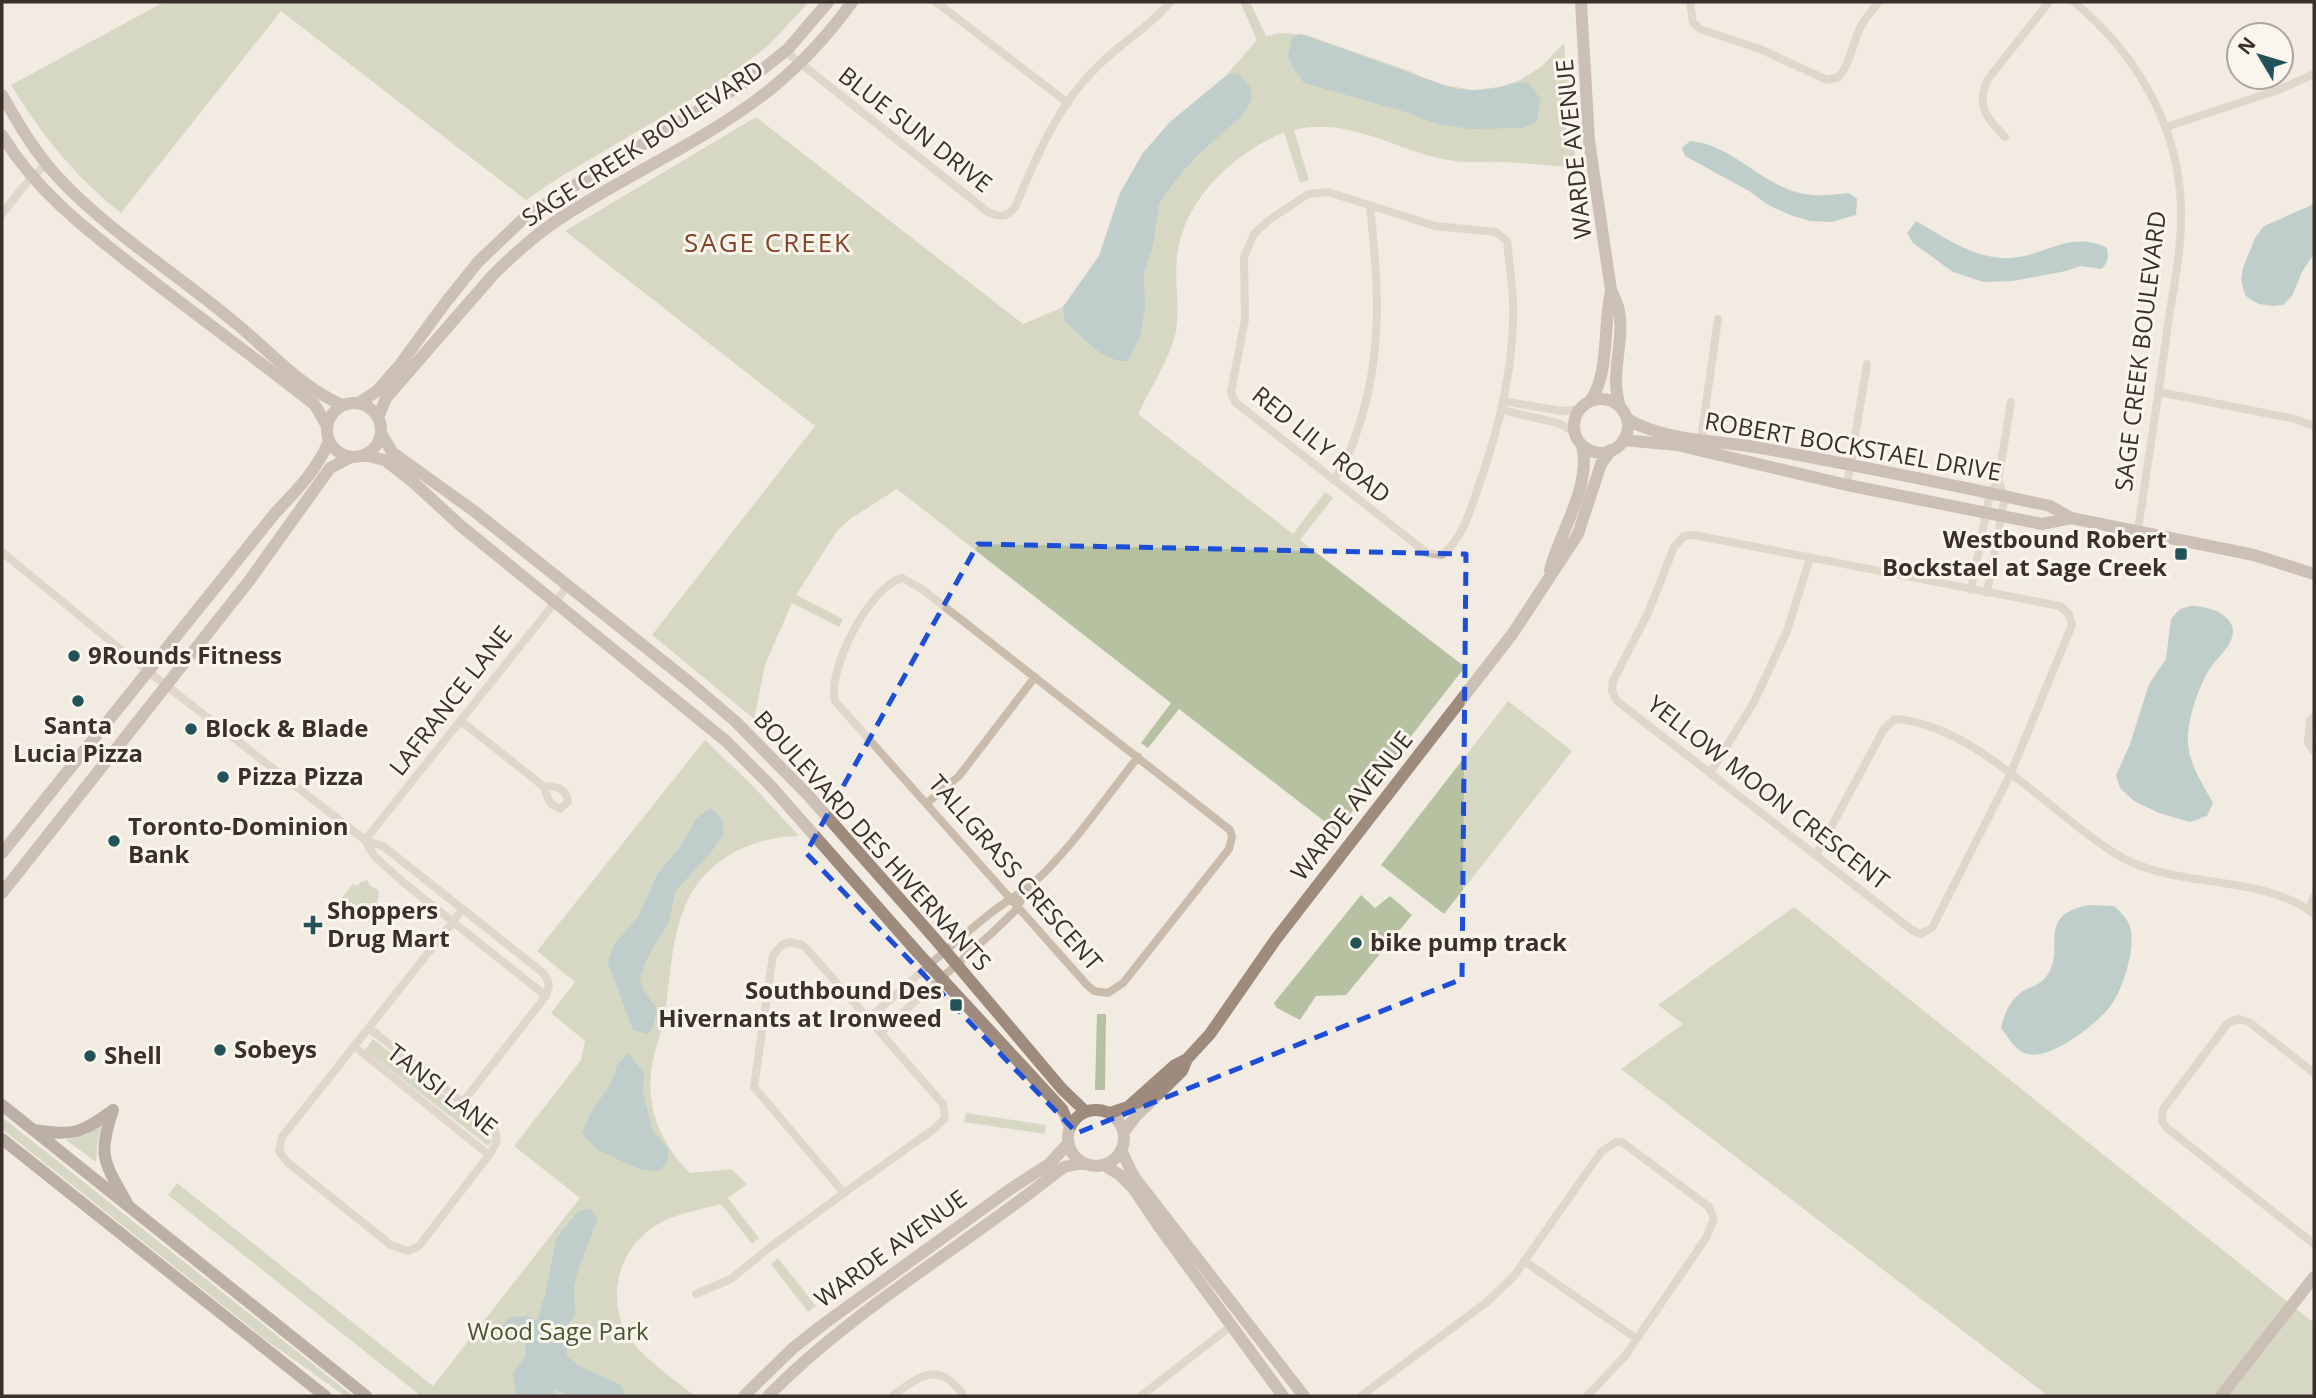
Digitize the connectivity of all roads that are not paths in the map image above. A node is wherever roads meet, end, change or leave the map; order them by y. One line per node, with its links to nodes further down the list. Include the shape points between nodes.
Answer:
1 (828, 2): 10 (street, SAGE CREEK BOULEVARD)
2 (852, 2): 11 (street, SAGE CREEK BOULEVARD)
3 (936, 2): 14 (street)
4 (1170, 2): 14 (street, BLUE SUN DRIVE, via 1096,68)
5 (1581, 2): 22 (street, WARDE AVENUE, via 1589,141)
6 (1690, 2): 7 (street, via 1693,23 1700,29 1771,53 1828,80 1845,70 1859,30)
7 (1878, 2)
8 (2049, 2): 17 (street, via 1983,89 1982,105)
9 (2074, 2): 15 (street, SAGE CREEK BOULEVARD, via 2125,52 2144,79)
10 (785, 51): 11 (street, BLUE SUN DRIVE); 28 (street, SAGE CREEK BOULEVARD, via 728,94 522,220 478,262 400,366)
11 (799, 63): 14 (street, BLUE SUN DRIVE, via 994,215 1010,214 1016,207 1045,139); 33 (street, SAGE CREEK BOULEVARD, via 771,89 704,135 536,236 492,275 386,398)
12 (2314, 74): 15 (street)
13 (2, 95): 18 (street)
14 (1068, 103)
15 (2166, 127): 25 (street, SAGE CREEK BOULEVARD, via 2178,173 2181,210)
16 (2, 135): 19 (street)
17 (2006, 136)
18 (46, 164): 19 (street); 29 (street, via 94,211 322,397)
19 (33, 178): 21 (street); 35 (street, via 78,222 315,405)
20 (1370, 206): 30 (street, RED LILY ROAD, via 1435,226 1496,232 1507,241 1513,301); 46 (street, via 1378,337 1358,430); 46 (street, RED LILY ROAD, via 1328,192 1308,194 1254,234 1244,257 1245,319 1231,392 1235,402)
21 (2, 214)
22 (1611, 290): 26 (street, WARDE AVENUE, via 1603,365); 31 (street, WARDE AVENUE, via 1619,311 1614,387)
23 (1718, 319): 39 (street)
24 (1867, 364): 45 (street)
25 (2160, 392): 36 (street); 54 (street, SAGE CREEK BOULEVARD)
26 (1591, 401): 31 (street, via 1612,401); 32 (street)
27 (2011, 402): 47 (street)
28 (359, 403): 29 (street); 33 (street)
29 (342, 405): 35 (street)
30 (1503, 406): 32 (street); 37 (street); 46 (street, RED LILY ROAD, via 1469,515 1455,544 1442,555 1427,553)
31 (1620, 407): 34 (street)
32 (1580, 409): 37 (street)
33 (378, 418): 38 (street)
34 (1627, 419): 39 (street, ROBERT BOCKSTAEL DRIVE, via 1653,432); 40 (street)
35 (327, 426): 41 (street)
36 (2314, 426)
37 (1575, 432): 42 (street)
38 (381, 433): 44 (street, via 377,444); 59 (street, BOULEVARD DES HIVERNANTS, via 392,452)
39 (1701, 439): 45 (street, ROBERT BOCKSTAEL DRIVE)
40 (1623, 440): 43 (street); 48 (street, ROBERT BOCKSTAEL DRIVE, via 1676,445)
41 (330, 442): 44 (street, via 336,450); 63 (street, via 306,481)
42 (1582, 445): 43 (street, via 1598,453); 58 (street, WARDE AVENUE, via 1583,475)
43 (1611, 450): 58 (street, WARDE AVENUE, via 1601,464 1578,534)
44 (357, 456): 62 (street, BOULEVARD DES HIVERNANTS, via 385,460); 65 (street, via 330,468 249,581)
45 (1852, 464): 48 (street); 49 (street, ROBERT BOCKSTAEL DRIVE)
46 (1333, 480)
47 (1998, 481): 49 (street); 50 (street)
48 (1847, 485): 51 (street, ROBERT BOCKSTAEL DRIVE)
49 (1990, 493): 50 (street, ROBERT BOCKSTAEL DRIVE); 51 (street)
50 (2005, 496): 52 (street); 53 (street, ROBERT BOCKSTAEL DRIVE, via 2050,506)
51 (1986, 512): 52 (street, ROBERT BOCKSTAEL DRIVE); 60 (street)
52 (2001, 515): 53 (street, ROBERT BOCKSTAEL DRIVE, via 2042,524); 61 (street)
53 (2071, 517): 54 (street, ROBERT BOCKSTAEL DRIVE)
54 (2138, 530): 57 (street, ROBERT BOCKSTAEL DRIVE, via 2254,555)
55 (2, 552): 63 (street)
56 (1810, 558): 60 (street, YELLOW MOON CRESCENT); 70 (street, via 1787,631 1754,702); 70 (street, YELLOW MOON CRESCENT, via 1694,535 1684,536 1674,547 1612,691 1618,701)
57 (2314, 574)
58 (1548, 578): 94 (street, WARDE AVENUE, via 1513,634)
59 (568, 586): 62 (street, LAFRANCE LANE); 85 (street, BOULEVARD DES HIVERNANTS, via 735,721 808,795)
60 (1971, 590): 61 (street, YELLOW MOON CRESCENT)
61 (1987, 593): 71 (street, YELLOW MOON CRESCENT, via 2060,606 2072,625)
62 (556, 601): 67 (street, LAFRANCE LANE); 87 (street, BOULEVARD DES HIVERNANTS, via 726,741)
63 (150, 670): 65 (street); 75 (street)
64 (1035, 677): 69 (street, TALLGRASS CRESCENT); 73 (street, via 959,776); 73 (street, TALLGRASS CRESCENT, via 908,580 894,580 878,595 850,637 835,701)
65 (167, 683): 74 (street); 78 (street)
66 (2314, 717): 68 (street, via 2308,742)
67 (461, 722): 72 (street); 74 (street, LAFRANCE LANE)
68 (2314, 752)
69 (1138, 757): 77 (street, via 1053,864); 81 (street, TALLGRASS CRESCENT, via 1230,830 1232,838 1229,849 1135,968 1108,993 1094,991)
70 (1710, 773): 76 (street, YELLOW MOON CRESCENT)
71 (2010, 775): 76 (street, via 1956,736 1895,719 1884,729); 76 (street, YELLOW MOON CRESCENT, via 1932,928 1922,934); 83 (street, via 2123,858 2156,871 2280,896)
72 (543, 786)
73 (927, 803): 80 (street, TALLGRASS CRESCENT)
74 (365, 840): 82 (street, via 383,846); 84 (street, via 374,856)
75 (2, 853)
76 (1816, 855)
77 (1027, 889): 80 (street); 81 (street)
78 (2, 893)
79 (2314, 896): 83 (street)
80 (1010, 898): 81 (street, TALLGRASS CRESCENT); 85 (street)
81 (1018, 906): 86 (street)
82 (463, 909): 84 (street); 89 (street, via 542,972 550,983)
83 (2312, 912)
84 (453, 922): 89 (street); 91 (street)
85 (946, 951): 86 (street, BOULEVARD DES HIVERNANTS); 87 (street)
86 (957, 964): 88 (street); 98 (street, BOULEVARD DES HIVERNANTS)
87 (929, 965): 88 (street, BOULEVARD DES HIVERNANTS); 90 (street)
88 (941, 978): 92 (street); 100 (street, BOULEVARD DES HIVERNANTS, via 1062,1109)
89 (545, 996): 96 (street)
90 (869, 1018): 92 (street); 109 (street, via 802,945 783,944 773,955 754,1087)
91 (369, 1028): 93 (street); 96 (street, TANSI LANE)
92 (881, 1032): 109 (street, via 943,1104 945,1118)
93 (354, 1046): 106 (street, TANSI LANE); 106 (street, via 282,1137 279,1152 287,1162 391,1245 408,1251 419,1246)
94 (1187, 1059): 99 (street, WARDE AVENUE, via 1128,1107); 102 (street, WARDE AVENUE, via 1182,1071)
95 (2314, 1073): 111 (street, via 2249,1022 2238,1019 2228,1023 2163,1109 2162,1121)
96 (462, 1103): 106 (street, TANSI LANE, via 498,1136)
97 (2, 1105): 101 (main road)
98 (1086, 1112): 99 (street); 100 (street)
99 (1110, 1113): 102 (street)
100 (1070, 1127): 104 (street)
101 (32, 1130): 110 (main road); 110 (main road, via 76,1132 113,1110 104,1138 104,1157)
102 (1124, 1132): 105 (street)
103 (2, 1139): 117 (main road)
104 (1068, 1144): 107 (street); 119 (street, WARDE AVENUE, via 1049,1164 825,1322)
105 (1121, 1150): 108 (street); 125 (street, via 1134,1177)
106 (489, 1155)
107 (1082, 1163): 108 (street); 120 (street, WARDE AVENUE, via 1064,1167 840,1331)
108 (1104, 1165): 115 (street, via 1121,1175 1140,1197)
109 (844, 1193): 114 (street, via 731,1279)
110 (131, 1209): 118 (main road)
111 (2314, 1244)
112 (1524, 1261): 116 (street); 116 (street, via 1601,1152 1616,1142 1629,1145 1709,1207 1714,1219 1706,1238); 126 (street, via 1487,1302)
113 (2314, 1277): 128 (street)
114 (696, 1294)
115 (1231, 1326): 123 (street); 124 (street)
116 (1637, 1339): 127 (street)
117 (325, 1396)
118 (366, 1396)
119 (744, 1396)
120 (768, 1396)
121 (892, 1396): 122 (street, via 930,1373 954,1382)
122 (964, 1396)
123 (1141, 1396)
124 (1283, 1396)
125 (1304, 1396)
126 (1361, 1396)
127 (1587, 1396)
128 (2221, 1396)

